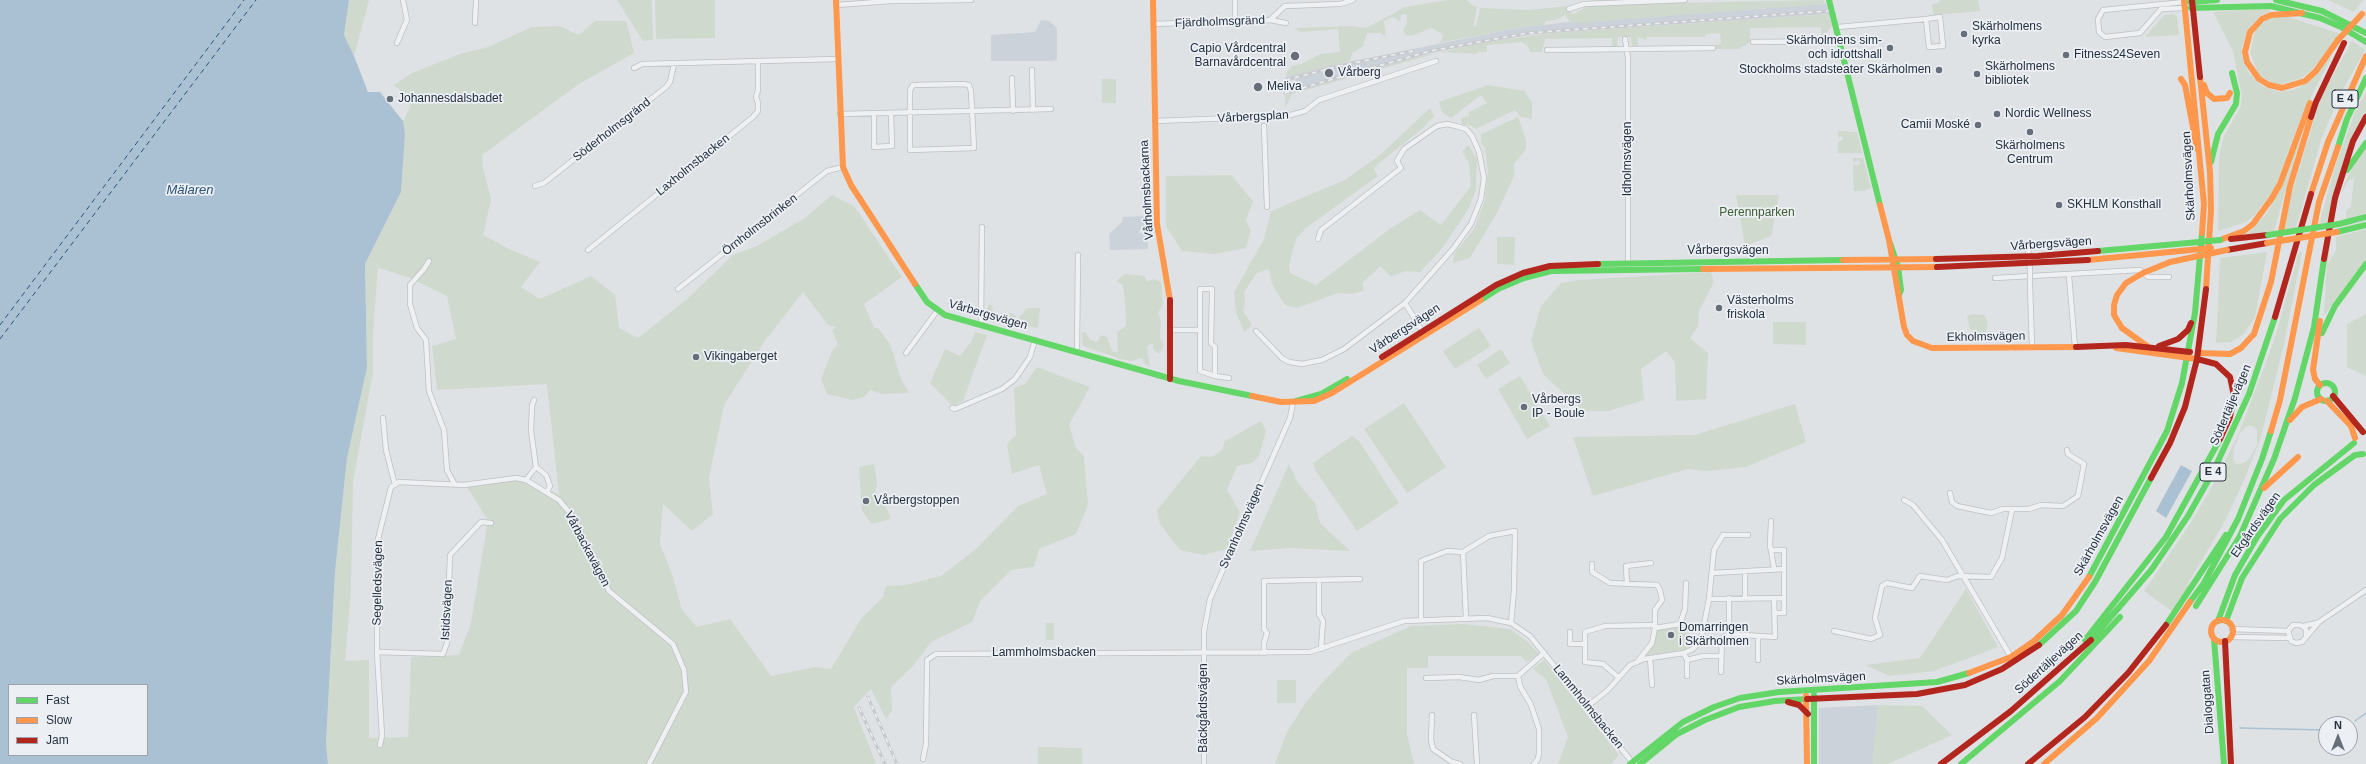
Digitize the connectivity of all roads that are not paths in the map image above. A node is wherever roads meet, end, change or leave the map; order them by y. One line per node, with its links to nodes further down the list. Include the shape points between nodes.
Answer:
1 (403, 0): 30 (street, via 407,20)
2 (476, 0): 20 (street)
3 (971, 0): 11 (street)
4 (1153, 0): 22 (main road, Vårholmsbackarna)
5 (1235, 0): 19 (street)
6 (1353, 0): 18 (street, via 1340,4 1285,6)
7 (1685, 0): 14 (street, via 1584,4)
8 (1829, 0): 23 (main road, Ekholmsvägen)
9 (2217, 0): 12 (main road)
10 (2276, 0): 24 (main road, via 2322,11)
11 (836, 3): 35 (main road, Vårbergsvägen)
12 (2193, 3): 13 (main road); 16 (main road, via 2255,6); 42 (main road, Skärholmsvägen)
13 (2184, 4): 13 (street, via 2103,10 2098,19 2099,32 2105,37 2140,33 2161,9); 59 (main road, Skärholmsvägen)
14 (1569, 9)
15 (2364, 12): 28 (main road, bridge)
16 (2302, 13): 28 (main road, via 2271,15 2262,19 2252,29 2245,52 2247,62 2259,79 2282,88 2305,81); 29 (main road, via 2341,27)
17 (1926, 19): 17 (street, via 1940,17 1943,46 1929,47); 23 (street)
18 (1270, 20): 19 (street, Fjärdholmsgränd); 21 (street, Fjärdholmsgränd)
19 (1235, 22): 22 (street, Fjärdholmsgränd)
20 (475, 23)
21 (1286, 23)
22 (1153, 24): 56 (main road, Vårholmsbackarna)
23 (1838, 27): 26 (main road, Ekholmsvägen)
24 (2366, 32)
25 (1625, 39): 32 (street, Idholmsvägen)
26 (1841, 41): 27 (street); 75 (main road, Ekholmsvägen)
27 (1753, 42)
28 (2341, 42): 69 (main road, via 2311,101 2280,184 2272,198 2253,224 2244,231); 101 (main road, via 2316,102 2290,186 2270,282 2254,334 2242,348 2230,354)
29 (2366, 42)
30 (397, 43)
31 (1713, 48): 32 (street)
32 (1625, 49): 33 (street); 77 (street, Idholmsvägen, via 1628,58)
33 (1547, 50)
34 (2366, 56): 145 (main road, Södertäljevägen / E 4, via 2328,142 2278,309 2242,411 2213,472 2188,516 2173,541)
35 (838, 59): 37 (street); 54 (main road, Vårbergsvägen)
36 (1436, 61): 56 (street, Vårbergsplan, via 1319,100 1305,111 1287,116)
37 (758, 62): 38 (street); 72 (street, Laxholmsbacken, via 758,110 753,117)
38 (674, 64): 39 (street, via 642,64); 63 (street, Söderholmsgränd, via 666,88 544,183)
39 (634, 68)
40 (1032, 70): 48 (street)
41 (2232, 73): 61 (main road, via 2238,93 2236,104 2216,141)
42 (2201, 76): 46 (main road, via 2207,93 2214,98 2227,98); 61 (main road, Skärholmsvägen)
43 (1012, 78): 50 (street)
44 (2366, 78): 127 (main road, E 4, via 2347,119 2319,202 2280,400 2257,472)
45 (2181, 79): 59 (main road, via 2185,85 2195,143)
46 (2230, 93)
47 (971, 110): 50 (street); 51 (street); 51 (street, via 969,85 955,84 913,86 910,90); 51 (street, via 974,148 910,150)
48 (1033, 110): 49 (street); 50 (street)
49 (1051, 110)
50 (1013, 111)
51 (910, 112): 53 (street)
52 (874, 113): 53 (street); 53 (street, via 874,147 892,146); 54 (street)
53 (892, 113)
54 (840, 114): 60 (main road, Vårbergsvägen)
55 (2366, 117): 62 (main road, via 2354,141)
56 (1155, 121): 87 (main road, Vårholmsbackarna, via 1157,224 1169,287)
57 (1264, 126): 64 (street)
58 (2366, 143): 62 (main road)
59 (2201, 162): 85 (main road, Skärholmsvägen, via 2203,220)
60 (843, 167): 82 (street, Örnholmsbrinken, via 827,171); 84 (main road, Vårbergsvägen, via 922,294)
61 (2210, 172): 101 (main road, Skärholmsvägen, via 2208,269)
62 (2341, 181): 78 (main road, via 2328,229)
63 (536, 186)
64 (1267, 207)
65 (2366, 217): 69 (main road, bridge, via 2268,236)
66 (2366, 225): 71 (main road, bridge, via 2337,232)
67 (982, 227): 86 (street)
68 (1318, 239): 83 (street, via 1321,230 1401,168 1397,161 1404,149 1437,126 1447,124 1466,129 1472,136 1482,164 1484,178 1481,199 1471,224 1462,237)
69 (2220, 240): 75 (main road, Vårbergsvägen, bridge, via 2038,256 1936,259)
70 (2028, 246): 94 (street, bridge)
71 (2227, 248): 75 (main road, Vårbergsvägen, bridge, via 2088,260 1937,267); 93 (main road, bridge, via 2170,262 2126,283 2117,295 2114,315 2122,328)
72 (588, 250)
73 (1078, 255): 98 (street)
74 (429, 261): 121 (street, via 410,285 410,304 417,328 426,340 429,391 444,430 447,470)
75 (1895, 264): 77 (main road, Vårbergsvägen); 94 (main road, Ekholmsvägen, via 1896,290 1907,335 1922,346)
76 (2366, 264): 92 (main road, via 2335,306)
77 (1628, 266): 90 (main road, Vårbergsvägen, via 1562,264 1522,273 1479,294)
78 (2323, 266): 92 (main road); 112 (main road, via 2310,348)
79 (2069, 276): 80 (street, via 2140,270 2148,277); 81 (street); 95 (street)
80 (2169, 277)
81 (1995, 278)
82 (678, 289)
83 (1405, 303): 89 (street, via 1344,350 1322,360 1302,364 1282,358); 90 (street)
84 (937, 311): 86 (main road, Vårbergsvägen); 99 (street)
85 (2195, 312): 97 (main road, via 2191,325 2183,335); 100 (main road, Skärholmsvägen)
86 (981, 325): 91 (main road, Vårbergsvägen)
87 (1171, 330): 88 (street); 104 (main road, Vårholmsbackarna)
88 (1199, 330): 102 (street, via 1200,372); 102 (street, via 1199,292 1200,289 1212,289 1211,343 1215,347)
89 (1256, 331)
90 (1424, 332): 109 (main road, Vårbergsvägen, via 1332,393 1314,401)
91 (1035, 340): 98 (main road, Vårbergsvägen); 110 (street, via 1030,357 1015,380 1002,389 955,409)
92 (2318, 341): 105 (main road, via 2313,373)
93 (2147, 346): 96 (main road, Ekholmsvägen); 97 (main road, Ekholmsvägen)
94 (2032, 347): 95 (main road, Ekholmsvägen)
95 (2075, 347): 96 (main road, Ekholmsvägen)
96 (2110, 347): 100 (main road, Ekholmsvägen)
97 (2156, 347): 100 (main road, Ekholmsvägen)
98 (1077, 352): 104 (main road, Vårbergsvägen)
99 (906, 353)
100 (2188, 354): 101 (main road, Ekholmsvägen); 181 (main road, Skärholmsvägen, via 2176,406 2167,431 2088,580 2053,624)
101 (2197, 356): 181 (main road, Skärholmsvägen, via 2185,407 2170,443 2095,582 2076,610 2058,629); 185 (main road, via 2221,368 2232,382 2233,403 2223,434 2166,537)
102 (1215, 376): 103 (street)
103 (1229, 378)
104 (1170, 379): 109 (main road, Vårbergsvägen)
105 (2320, 385): 106 (main road, via 2331,385); 108 (main road, via 2317,394)
106 (2334, 396): 108 (main road); 113 (main road)
107 (534, 400): 118 (street, via 531,431)
108 (2324, 400): 112 (main road, via 2302,407); 114 (main road, via 2351,426)
109 (1293, 403): 175 (street, Svanholmsvägen, via 1290,418 1210,600 1205,624)
110 (952, 408)
111 (383, 418): 120 (street, via 386,450)
112 (2286, 426): 122 (main road)
113 (2364, 432): 114 (main road, Ekgårdsvägen)
114 (2355, 441): 116 (main road, via 2356,450); 154 (main road, Ekgårdsvägen, via 2284,500 2257,537 2235,575)
115 (2067, 450): 126 (street, via 2068,454 2084,464 2078,496 2063,506)
116 (2364, 454): 156 (main road, Ekgårdsvägen, via 2355,455 2314,485 2280,519 2242,578)
117 (2298, 457): 122 (main road)
118 (536, 467): 119 (street); 123 (street, via 546,475 550,486)
119 (526, 480): 121 (street, Vårbackavägen, via 516,478); 123 (street, Vårbackavägen)
120 (395, 484): 121 (street, via 399,482); 174 (street, Segelledsvägen, via 387,498 377,543)
121 (455, 485)
122 (2260, 491): 155 (main road, via 2240,536 2216,577 2192,610)
123 (547, 492): 204 (street, Vårbackavägen, via 559,500 570,513 609,591 674,644 684,670 686,692)
124 (1950, 492): 126 (street, via 1952,502 1960,507 1991,513 2003,509)
125 (1904, 500): 139 (street, via 1913,505 1926,519)
126 (2012, 510): 139 (street, via 2002,558 1996,571 1991,577)
127 (2238, 519): 155 (main road, E 4, via 2204,583); 214 (main road, via 2165,627 2128,673 2085,717)
128 (1771, 521): 131 (street)
129 (492, 523): 174 (street, Istidsvägen, via 481,522 450,555 447,643 443,654)
130 (1748, 535): 138 (street, via 1724,535 1714,550)
131 (1771, 550): 135 (street); 136 (street, via 1784,550)
132 (1463, 552): 152 (street); 153 (street, via 1447,551 1421,561); 158 (street, via 1489,536 1515,531)
133 (1651, 563): 143 (street, via 1626,566)
134 (1592, 564): 143 (street, via 1592,572 1610,583)
135 (1774, 568): 136 (street); 137 (street)
136 (1784, 569): 149 (street)
137 (1745, 572): 138 (street); 147 (street)
138 (1712, 573): 150 (street)
139 (1963, 576): 162 (street, via 1947,580 1920,576 1912,588 1887,583 1882,586 1875,618 1880,635 1871,639); 181 (street)
140 (1360, 578): 141 (street)
141 (1318, 581): 173 (street, via 1319,614 1323,621); 176 (street, via 1264,581 1264,629 1267,633)
142 (1686, 583): 160 (street, via 1685,609 1680,624)
143 (1627, 584): 160 (street, via 1657,585 1662,600 1655,610)
144 (2366, 590): 157 (street)
145 (2133, 594): 185 (main road, Södertäljevägen / E 4, via 2098,633); 213 (main road, via 2121,616 2060,682)
146 (1728, 598): 147 (street); 150 (street); 165 (street)
147 (1745, 598): 148 (street)
148 (1774, 598): 149 (street); 151 (street)
149 (1784, 598): 151 (street, via 1784,613)
150 (1709, 599): 178 (street, via 1701,640 1693,649)
151 (1774, 613): 167 (street, via 1775,637)
152 (1466, 618): 153 (street, Lammholmsbacken); 158 (street, Lammholmsbacken, via 1487,618)
153 (1420, 619): 173 (street, Lammholmsbacken, via 1404,621)
154 (2218, 621): 156 (main road); 170 (main road, via 2212,627)
155 (2179, 622): 215 (main road, E 4, via 2130,684 2097,718)
156 (2226, 622): 161 (main road)
157 (2319, 622): 159 (street); 166 (street)
158 (1511, 623): 177 (street, Lammholmsbacken, via 1530,636)
159 (2303, 626): 163 (street, via 2293,625); 166 (street)
160 (1655, 627): 172 (street, via 1605,626 1585,632); 184 (street, via 1652,643)
161 (2232, 629): 163 (street); 168 (main road)
162 (1834, 631)
163 (2288, 631): 169 (street)
164 (1570, 632): 172 (street, via 1570,644)
165 (1728, 634): 167 (street); 179 (street, via 1722,638)
166 (2306, 636): 169 (street, via 2299,643)
167 (1758, 637): 183 (street)
168 (2231, 637): 169 (street); 171 (main road)
169 (2289, 638)
170 (2214, 639): 171 (main road); 216 (main road, Dialoggatan)
171 (2225, 641): 217 (main road, Dialoggatan)
172 (1585, 644): 190 (street, via 1585,662 1603,664)
173 (1321, 649): 176 (street, Lammholmsbacken, via 1310,652)
174 (377, 652): 201 (street, Segelledsvägen, via 382,735)
175 (1204, 652): 176 (street, Lammholmsbacken); 202 (street, Lammholmsbacken, via 936,654 927,660 926,744); 205 (street, Bäckgårdsvägen)
176 (1264, 653)
177 (1544, 653): 187 (street, Lammholmsbacken); 197 (street, Lammholmsbacken)
178 (1684, 653): 180 (street); 182 (street)
179 (1721, 656): 182 (street, via 1703,656); 186 (street)
180 (1650, 658): 184 (street); 191 (street)
181 (2013, 659): 192 (main road, Skärholmsvägen, via 1937,682); 195 (main road, Skärholmsvägen, via 1983,678 1948,689 1917,694)
182 (1687, 660): 188 (street)
183 (1758, 660)
184 (1637, 662): 190 (street, via 1630,665)
185 (2065, 664): 212 (main road, Södertäljevägen / E 4, via 2011,711)
186 (1721, 672)
187 (1518, 676): 189 (street, via 1494,676 1479,680 1460,677); 208 (street, via 1538,724 1540,753)
188 (1687, 676)
189 (1426, 678)
190 (1618, 678): 197 (street)
191 (1652, 684)
192 (1814, 690): 193 (main road, Skärholmsvägen); 195 (main road)
193 (1806, 691): 194 (main road); 203 (main road, Skärholmsvägen, via 1758,694 1714,707 1671,730)
194 (1806, 699): 195 (main road, Skärholmsvägen); 196 (main road, Skärholmsvägen); 198 (main road)
195 (1814, 699): 211 (main road)
196 (1775, 701): 198 (main road, via 1794,703); 209 (main road, Skärholmsvägen, via 1739,708 1704,720 1664,743)
197 (1588, 706): 203 (street, Lammholmsbacken)
198 (1808, 714): 210 (main road)
199 (1432, 715): 206 (street, via 1433,749 1452,762)
200 (1474, 715): 207 (street)
201 (380, 745)
202 (923, 759)
203 (1632, 763)
204 (649, 764)
205 (1204, 764)
206 (1460, 764)
207 (1477, 764)
208 (1534, 764)
209 (1640, 764)
210 (1806, 764)
211 (1814, 764)
212 (1941, 764)
213 (1961, 764)
214 (2028, 764)
215 (2044, 764)
216 (2224, 764)
217 (2231, 764)

